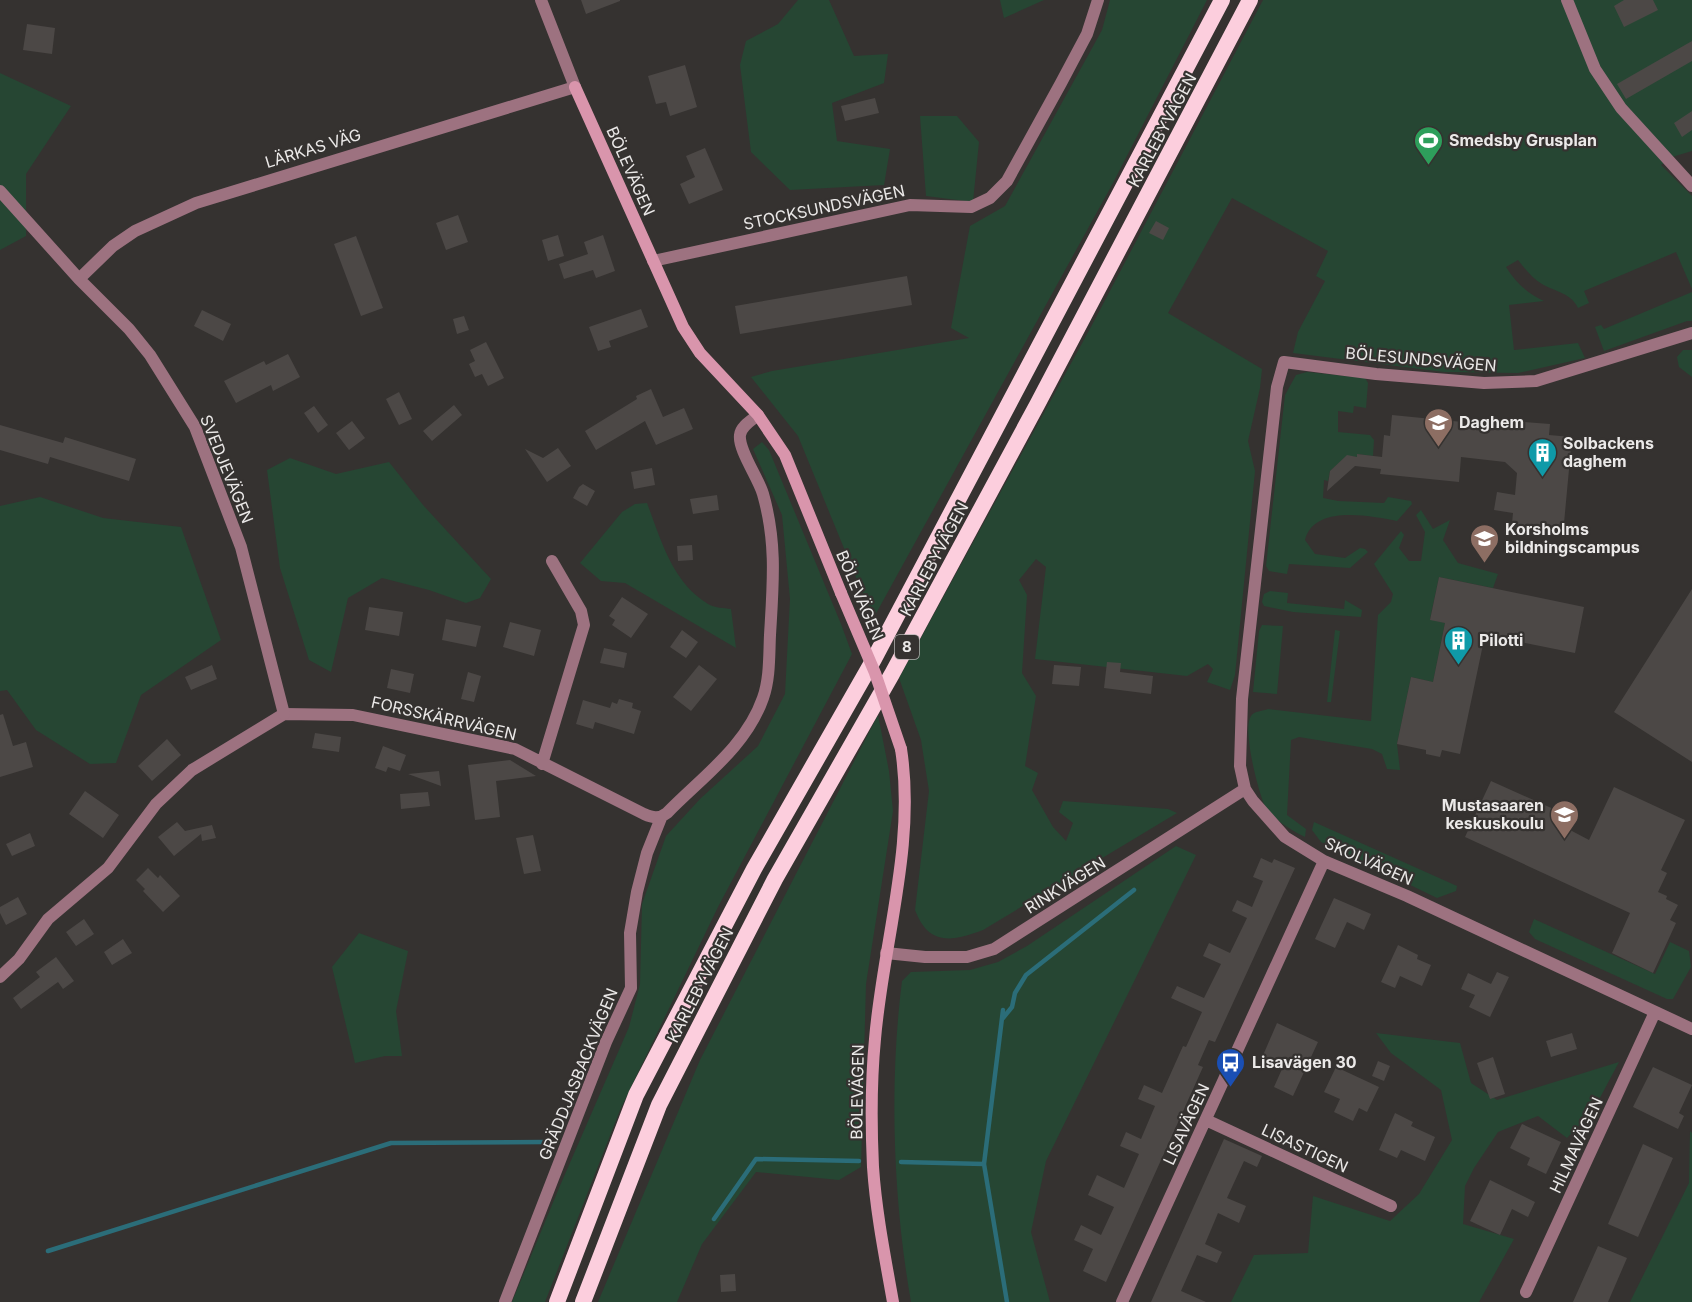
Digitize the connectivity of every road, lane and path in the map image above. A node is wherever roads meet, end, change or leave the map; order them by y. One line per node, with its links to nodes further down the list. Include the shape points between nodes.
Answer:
1 (541, 0): 6 (street, BÖLEVÄGEN)
2 (1098, 0): 9 (street, STOCKSUNDSVÄGEN, via 1087,34 1007,181 990,198 971,207 910,205)
3 (1222, 0): 28 (highway, KARLEBYVÄGEN / 8, via 874,659 754,868 636,1095)
4 (1250, 0): 29 (highway, KARLEBYVÄGEN / 8, via 898,663 775,879 664,1095)
5 (1567, 0): 7 (street, via 1595,69 1621,108)
6 (575, 87): 9 (main road, BÖLEVÄGEN); 10 (street, LÄRKAS VÄG, via 196,202 135,231)
7 (1692, 186)
8 (0, 191): 10 (street, SVEDJEVÄGEN)
9 (653, 261): 13 (main road, BÖLEVÄGEN, via 682,327 700,353)
10 (79, 279): 15 (street, SVEDJEVÄGEN, via 150,355 195,427 240,547)
11 (1692, 333): 12 (street, BÖLESUNDSVÄGEN, via 1536,381 1484,383)
12 (1284, 362): 17 (street, SKOLVÄGEN, via 1277,387 1242,699 1240,766)
13 (758, 415): 18 (street, via 742,429 740,436 762,490 774,547 764,697 738,743); 20 (main road, BÖLEVÄGEN, bridge, via 785,455 875,673 902,749 901,855)
14 (552, 561): 16 (street, via 581,610 584,625)
15 (284, 714): 16 (street, FORSSKÄRRVÄGEN, via 353,715 416,727 515,749); 21 (street, via 192,770 156,804 108,868 48,919 19,959)
16 (542, 764): 18 (street, FORSSKÄRRVÄGEN, via 644,814)
17 (1245, 789): 19 (street, SKOLVÄGEN, via 1285,837); 20 (street, RINKVÄGEN, via 994,949 967,957)
18 (661, 818): 27 (street, GRÄDDJASBACKVÄGEN, via 642,872 630,933 632,988 606,1042)
19 (1324, 861): 22 (street, SKOLVÄGEN); 24 (street, LISAVÄGEN)
20 (886, 953): 30 (main road, BÖLEVÄGEN, via 875,1039 873,1167)
21 (0, 977)
22 (1655, 1012): 23 (street, SKOLVÄGEN); 26 (street, HILMAVÄGEN)
23 (1692, 1029)
24 (1206, 1120): 25 (street, LISASTIGEN); 31 (street, LISAVÄGEN)
25 (1390, 1206)
26 (1526, 1292)
27 (505, 1302)
28 (557, 1302)
29 (583, 1302)
30 (892, 1302)
31 (1122, 1302)

